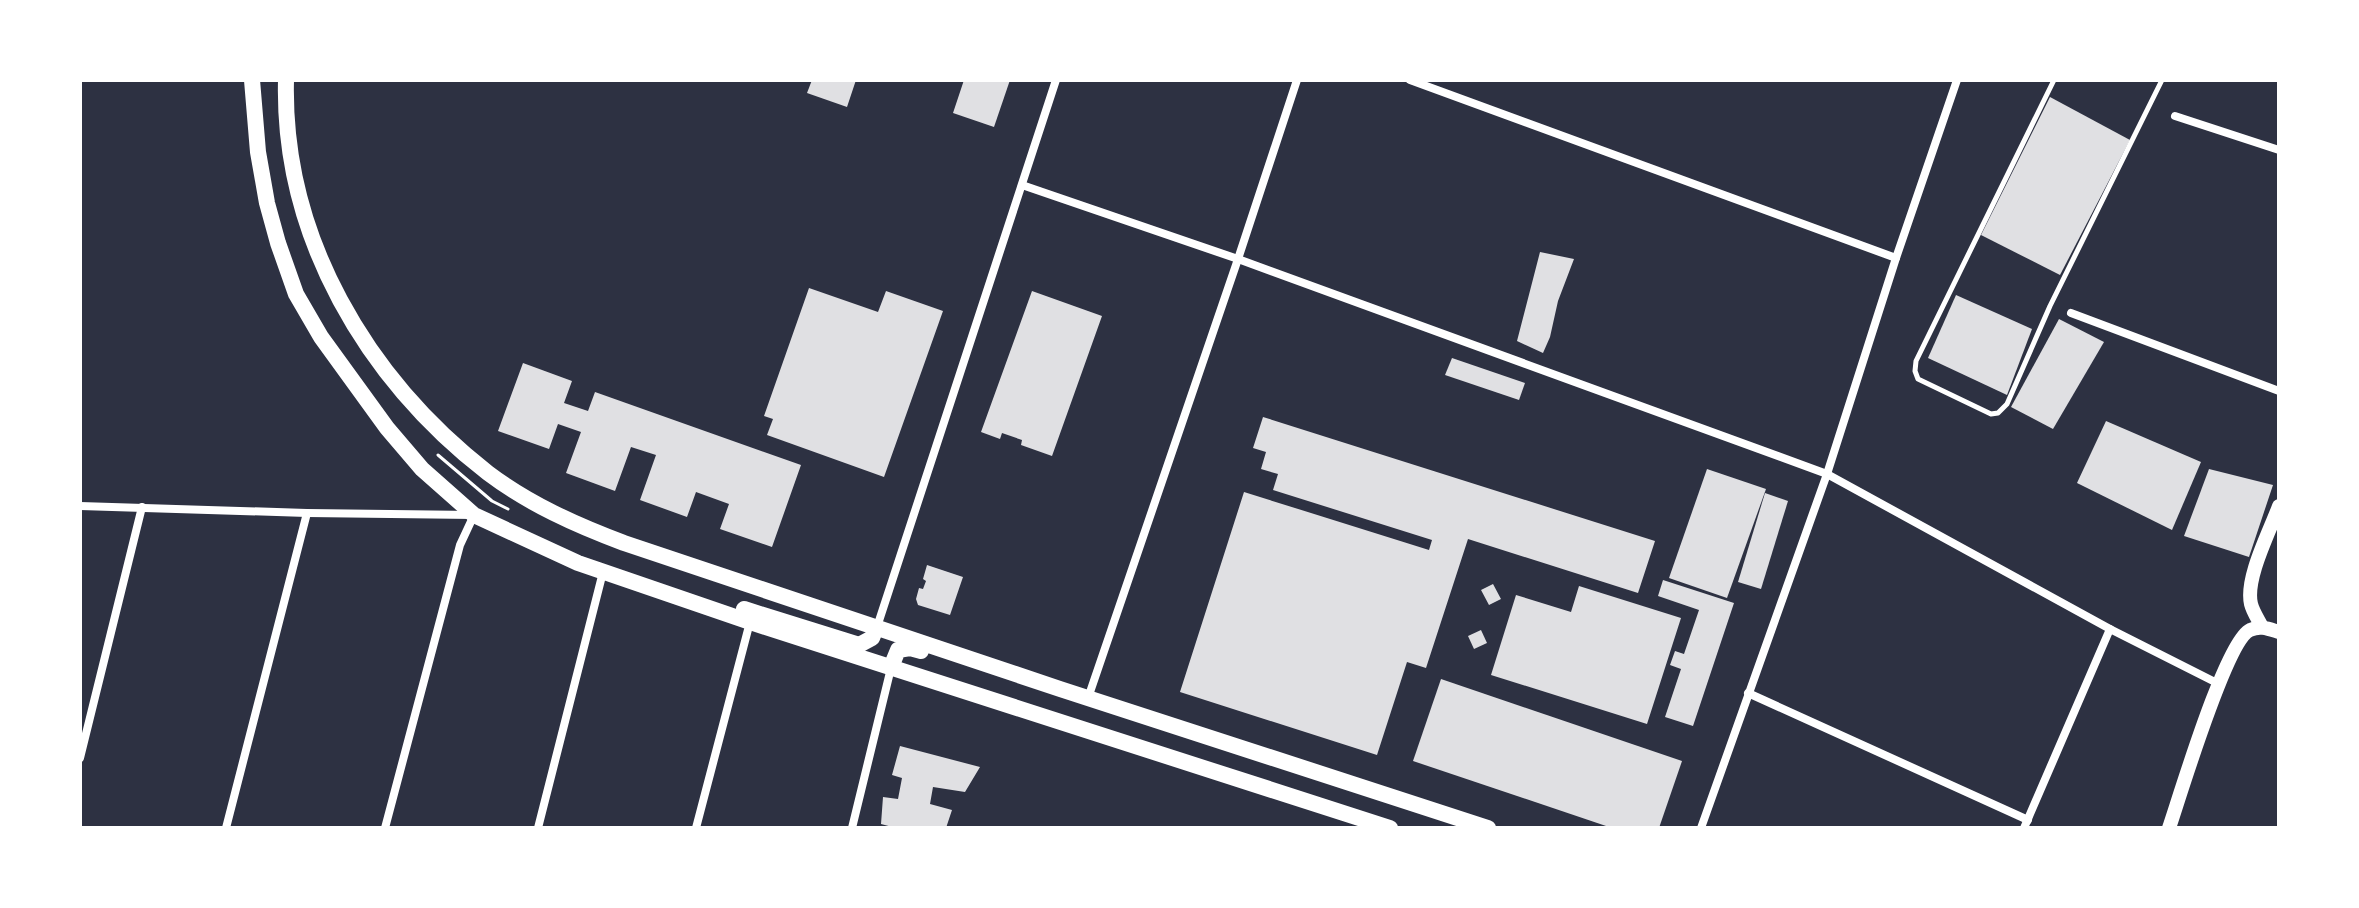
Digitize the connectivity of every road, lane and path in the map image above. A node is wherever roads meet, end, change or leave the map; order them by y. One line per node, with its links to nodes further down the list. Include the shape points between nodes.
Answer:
1 (252, 80): 25 (main road, via 267,203 296,294 387,428 422,469)
2 (276, 80): 11 (main road, via 278,124)
3 (286, 80): 11 (main road)
4 (1056, 80): 13 (street)
5 (1297, 80): 15 (street)
6 (1410, 80): 14 (street)
7 (1957, 80): 14 (street)
8 (2054, 80): 9 (lane, via 1916,361 1918,379 1991,414 2007,404)
9 (2162, 80)
10 (2175, 116): 12 (street)
11 (290, 145): 18 (main road, via 308,222 333,289 387,374)
12 (2279, 150)
13 (1022, 185): 15 (street); 30 (street)
14 (1896, 258): 19 (street)
15 (1238, 259): 19 (street); 37 (street)
16 (2071, 313): 17 (street)
17 (2279, 391)
18 (444, 434): 24 (path, via 430,447 492,501); 30 (main road, via 489,474 578,525)
19 (1827, 474): 31 (street); 36 (street)
20 (80, 506): 22 (street)
21 (2279, 506): 29 (main road, via 2250,591)
22 (142, 507): 23 (street); 38 (street)
23 (307, 513): 25 (street); 40 (street)
24 (518, 514)
25 (474, 515): 26 (main road); 41 (street, via 460,545)
26 (603, 572): 27 (main road); 42 (street)
27 (715, 610): 28 (main road); 30 (main road, via 738,607 859,645 872,638)
28 (750, 622): 33 (main road); 43 (street)
29 (2262, 627): 32 (main road); 34 (main road, via 2241,637)
30 (876, 628): 35 (main road)
31 (2110, 629): 34 (street); 39 (street)
32 (2279, 632)
33 (891, 667): 35 (main road, via 898,650 910,648 1047,693); 44 (street); 45 (main road)
34 (2219, 684): 48 (main road)
35 (1060, 689): 37 (main road)
36 (1748, 693): 39 (street); 47 (street)
37 (1088, 698): 46 (main road)
38 (80, 758)
39 (2026, 824)
40 (226, 828)
41 (385, 828)
42 (538, 828)
43 (696, 828)
44 (852, 828)
45 (1390, 828)
46 (1488, 828)
47 (1701, 828)
48 (2169, 828)

